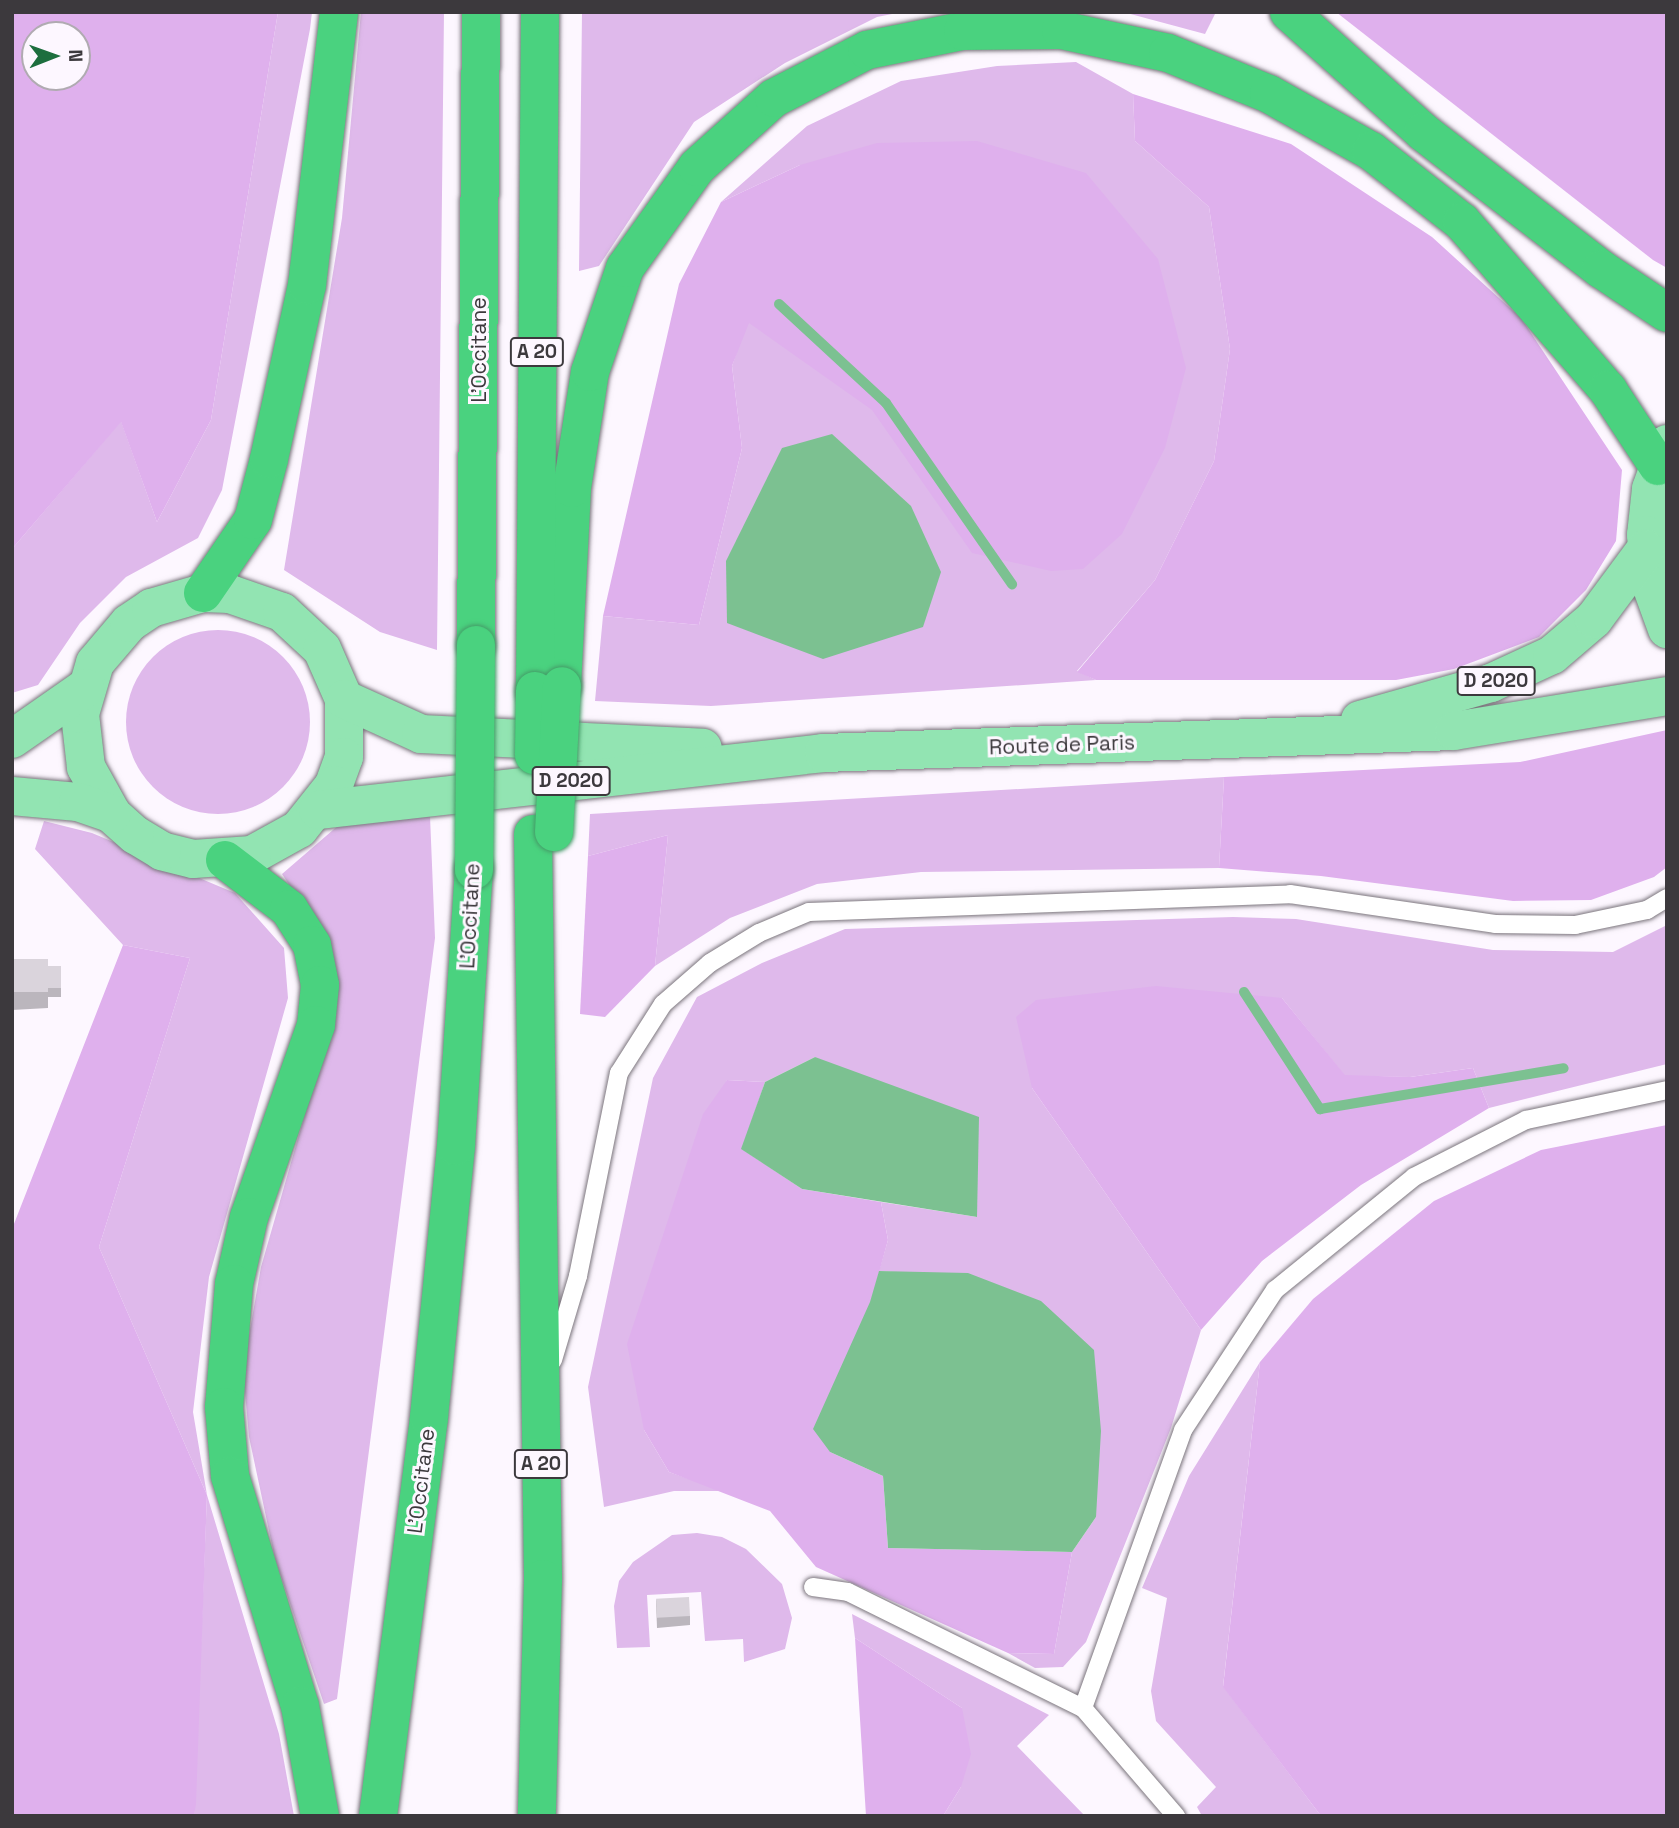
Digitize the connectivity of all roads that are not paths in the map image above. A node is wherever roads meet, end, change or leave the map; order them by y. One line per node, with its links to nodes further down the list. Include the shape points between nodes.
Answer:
1 (339, 12): 8 (highway, via 307,285 269,458 253,520)
2 (481, 12): 27 (highway, L'Occitane / A 20, bridge, via 474,870 456,1146 429,1417)
3 (540, 12): 11 (highway, A 20)
4 (1289, 12): 5 (highway, via 1423,132 1610,276)
5 (1667, 313)
6 (1662, 455): 7 (main road, via 1647,512); 11 (highway, via 1462,222 1371,151 1269,94 1168,53 1061,30 963,31 867,50 775,98 707,158 625,268 590,372)
7 (1646, 549): 9 (main road, via 1651,585); 14 (main road, D 2020, via 1594,619 1552,655 1491,683)
8 (203, 593): 10 (main road, via 164,603 129,622 95,663); 13 (main road, via 257,600 293,620 322,649)
9 (1667, 629)
10 (85, 688): 15 (main road); 19 (main road, via 80,714 83,754 96,792)
11 (548, 689): 23 (highway, A 20, bridge, via 535,1112)
12 (1667, 696): 14 (main road, D 2020, via 1454,731)
13 (344, 699): 16 (main road, D 2020, via 421,734); 18 (main road, via 344,757)
14 (1300, 737): 16 (main road, Route de Paris / D 2020)
15 (12, 739)
16 (824, 753): 18 (main road, D 2020)
17 (12, 796): 19 (main road, via 78,802)
18 (318, 810): 20 (main road, via 277,845)
19 (112, 814): 20 (main road, via 162,851 193,859)
20 (225, 860): 26 (highway, via 289,909 312,945 320,985 316,1025 249,1217 234,1284 224,1407 230,1476 300,1706)
21 (1667, 898): 23 (lane, via 1647,910 1575,925 1495,924 1290,894 808,912 759,933 710,963 663,1004 619,1073 578,1276)
22 (1667, 1090): 25 (lane, via 1527,1120 1425,1171 1275,1290 1183,1430)
23 (540, 1403): 28 (highway, A 20)
24 (813, 1587): 25 (lane, via 848,1592)
25 (1083, 1708): 29 (lane)
26 (320, 1816)
27 (378, 1816)
28 (537, 1816)
29 (1176, 1816)

